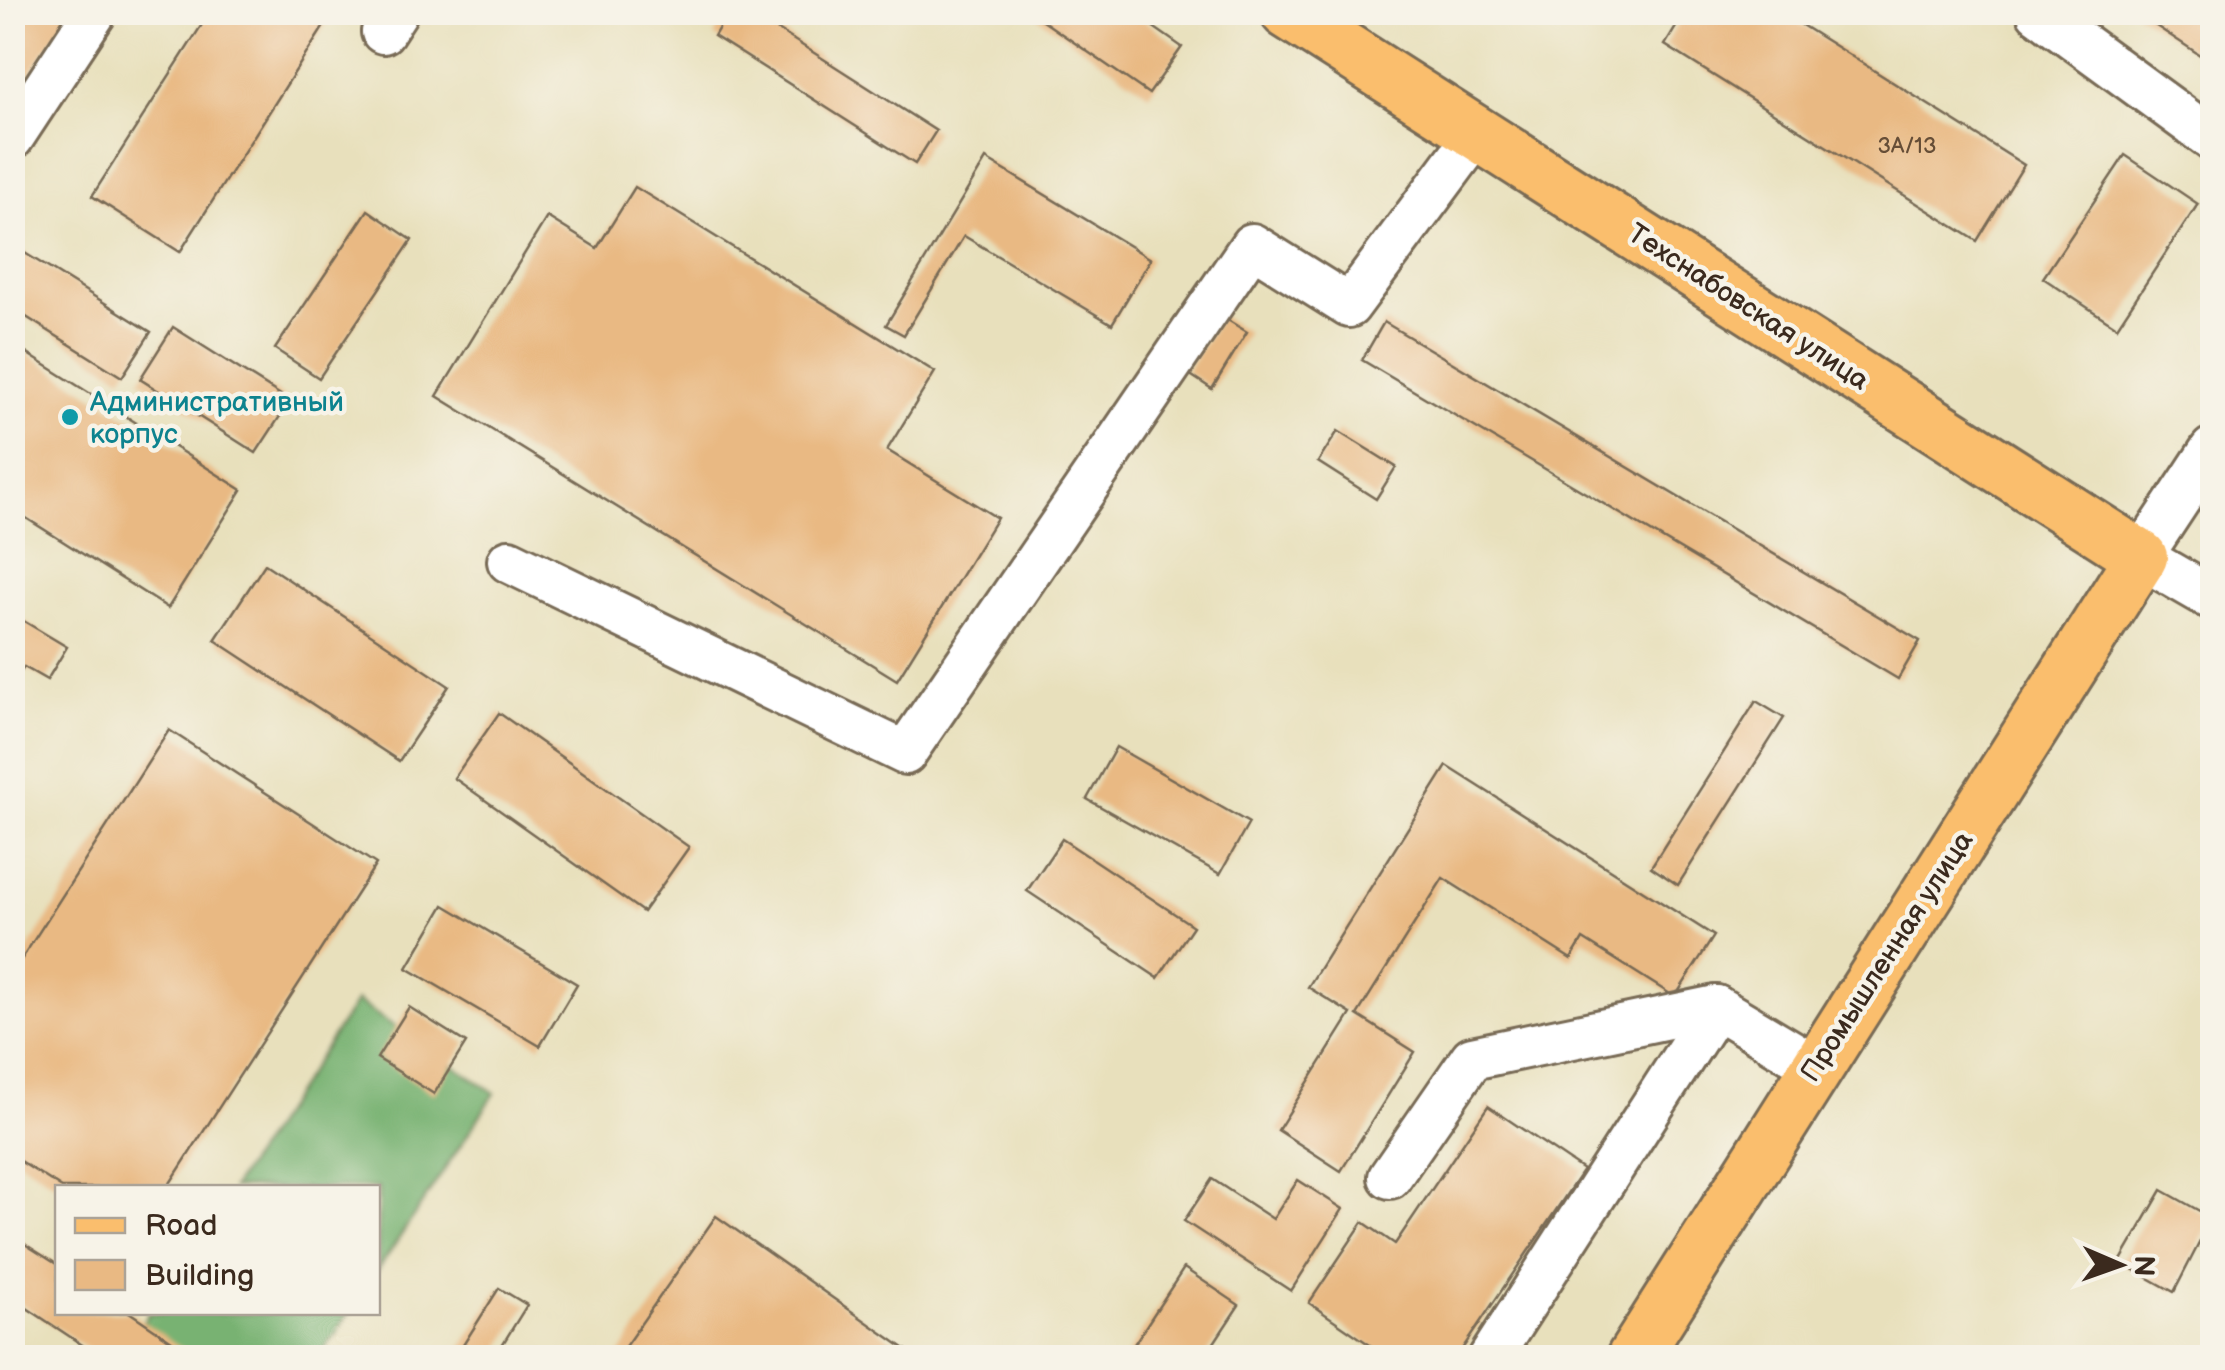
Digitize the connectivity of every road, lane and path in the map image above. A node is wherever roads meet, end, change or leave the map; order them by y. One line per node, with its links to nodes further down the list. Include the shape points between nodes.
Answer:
1 (95, 12): 5 (street)
2 (1286, 12): 4 (main road, Техснабовская улица)
3 (2038, 12): 6 (street)
4 (1478, 132): 8 (main road, Техснабовская улица); 9 (street, via 1349,306 1252,245 905,753)
5 (12, 138)
6 (2212, 139)
7 (2212, 449): 8 (street)
8 (2141, 556): 10 (street, Техснабовская улица); 12 (main road, Промышленная улица)
9 (509, 561)
10 (2212, 598)
11 (1716, 1007): 12 (street); 13 (street, via 1472,1058); 14 (street)
12 (1815, 1066): 15 (main road, Промышленная улица)
13 (1390, 1177)
14 (1490, 1358)
15 (1633, 1358)

